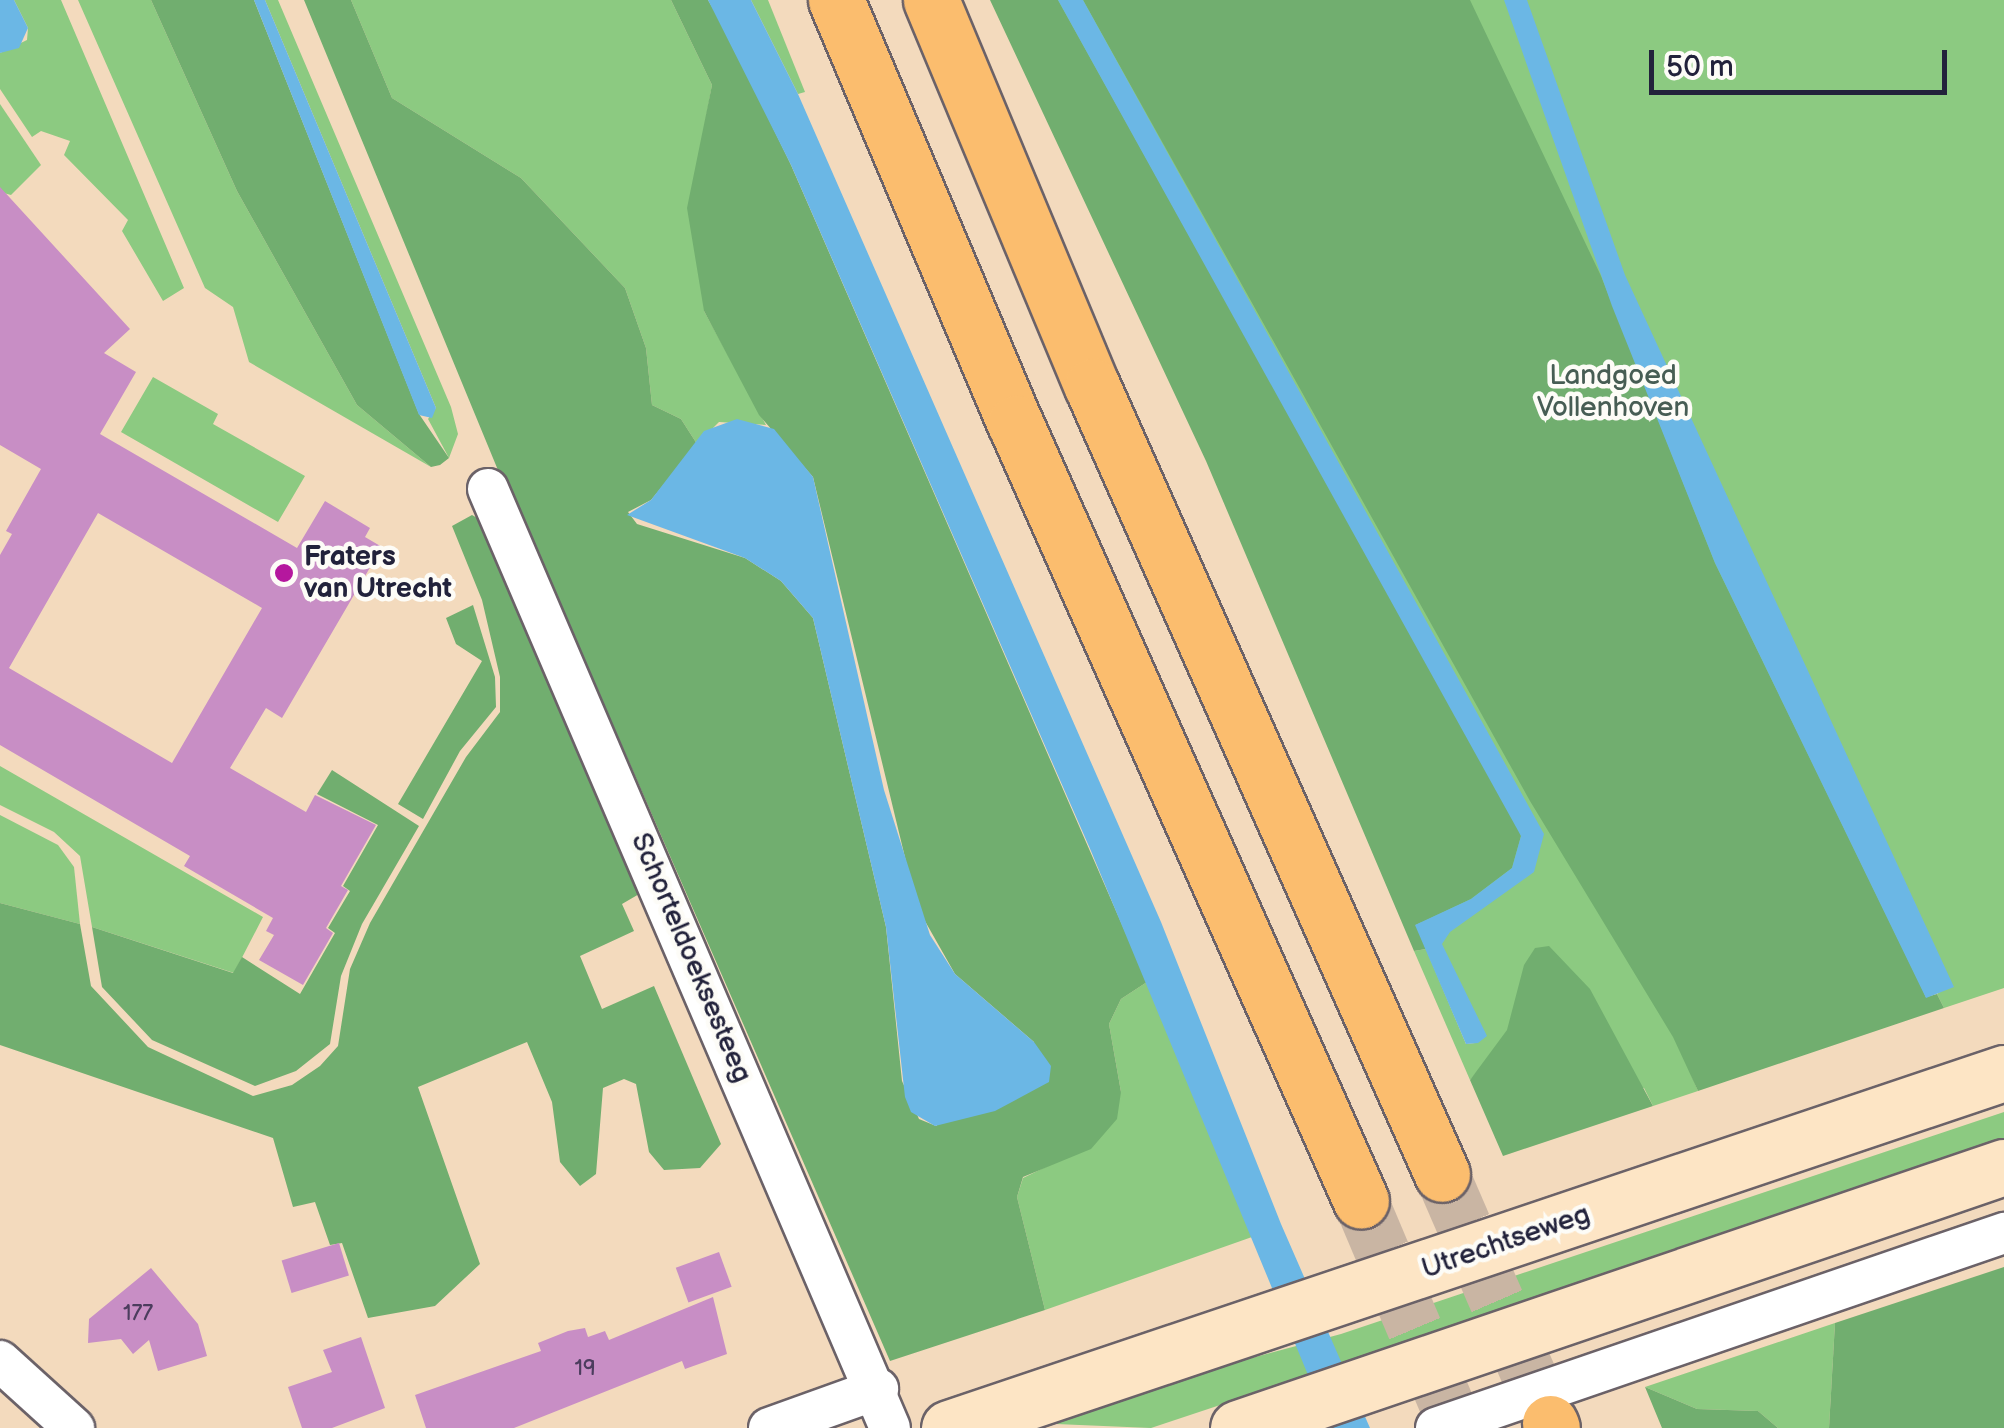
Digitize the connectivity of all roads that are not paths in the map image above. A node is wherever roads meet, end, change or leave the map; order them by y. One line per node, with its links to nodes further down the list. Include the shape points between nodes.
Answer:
1 (836, 0): 7 (highway, via 1015,422)
2 (931, 0): 6 (highway, via 1092,386)
3 (488, 489): 10 (street, Schorteldoeksesteeg)
4 (2004, 1073): 11 (main road, Utrechtseweg)
5 (2004, 1166): 16 (main road)
6 (1442, 1174)
7 (1361, 1201)
8 (2004, 1233): 17 (street)
9 (0, 1360): 12 (street)
10 (878, 1390): 13 (street); 14 (street, Schorteldoeksesteeg)
11 (1012, 1418): 15 (main road, Utrechtseweg)
12 (74, 1428)
13 (770, 1428)
14 (890, 1428)
15 (948, 1428)
16 (1238, 1428)
17 (1436, 1428)

